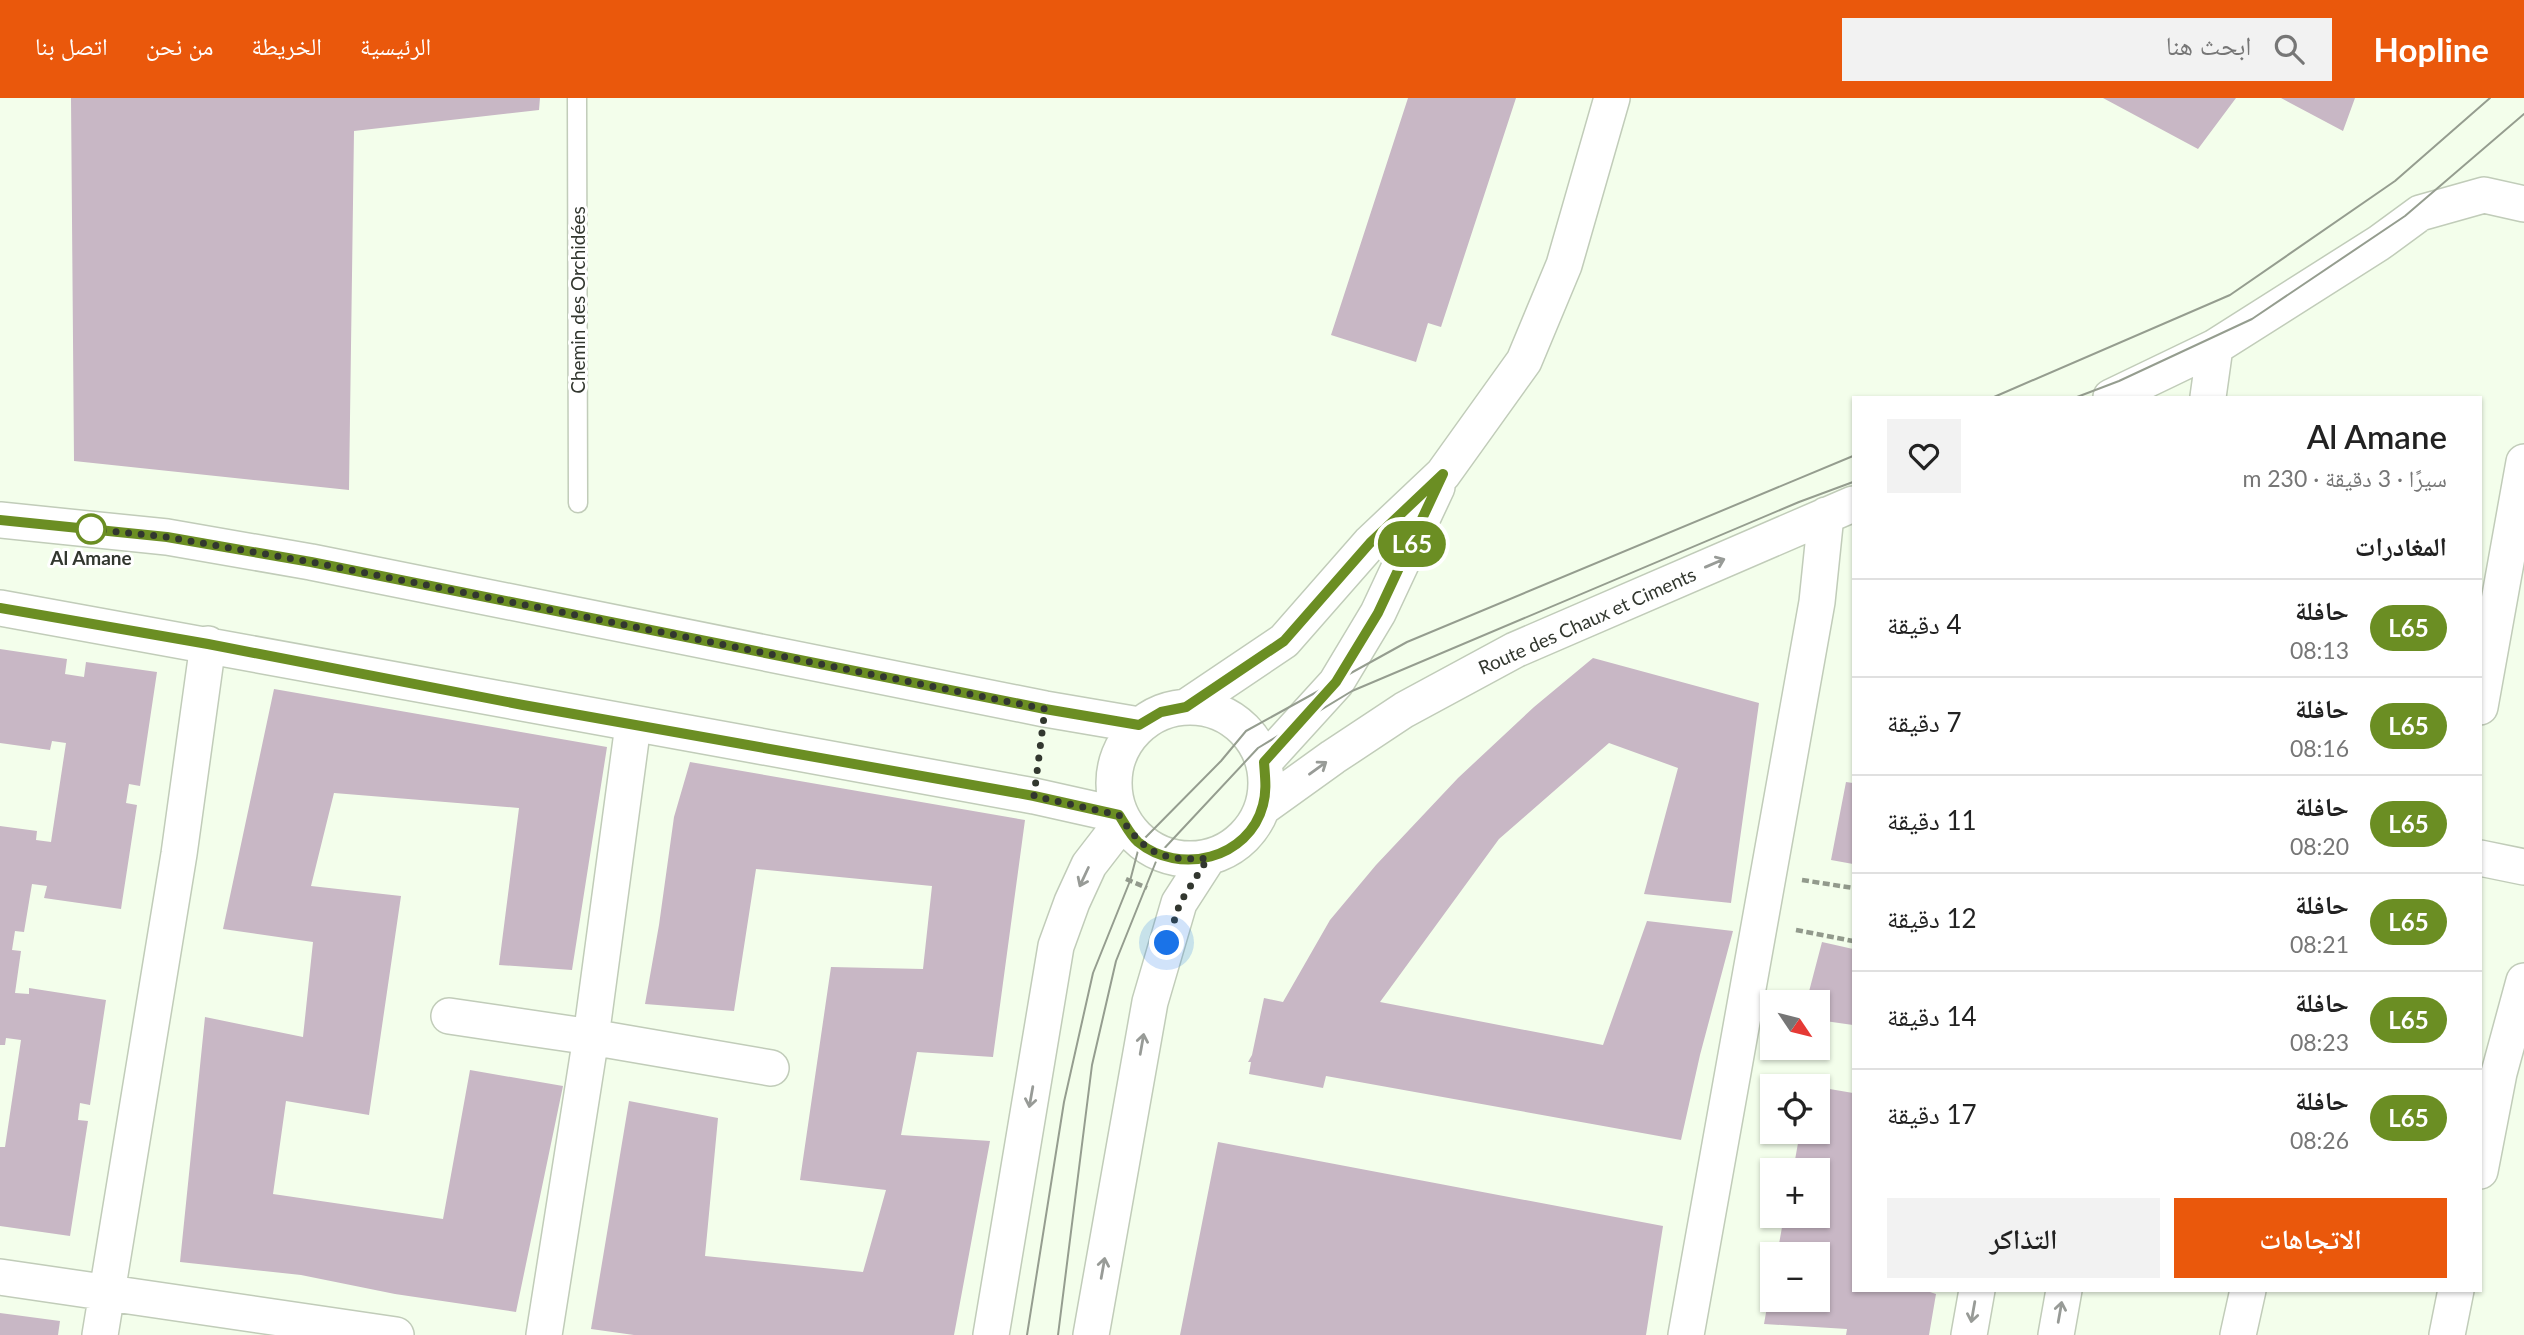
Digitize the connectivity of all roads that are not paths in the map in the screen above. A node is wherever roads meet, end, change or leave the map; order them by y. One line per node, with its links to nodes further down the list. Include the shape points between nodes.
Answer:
1 (577, 98): 9 (lane, Chemin des Orchidées)
2 (1612, 98): 8 (street, via 1564,265 1524,360)
3 (2524, 204): 4 (street, via 2484,195 2420,213)
4 (2215, 347): 5 (street); 6 (street)
5 (2113, 396)
6 (2207, 396)
7 (2524, 462): 12 (street)
8 (1443, 474): 16 (street, via 1370,543 1284,641); 19 (street, via 1378,613 1336,682)
9 (578, 503)
10 (1840, 509): 20 (street, Route des Chaux et Ciments, one-way to 10, via 1405,710 1515,650); 42 (street, via 1817,602)
11 (0, 520): 18 (street, via 167,537 311,562)
12 (2519, 524): 15 (street)
13 (0, 608): 14 (street)
14 (208, 644): 17 (street); 32 (street, via 180,853)
15 (2482, 698)
16 (1186, 707): 18 (street, via 1161,712); 19 (street, via 1208,708 1229,717 1246,731)
17 (633, 725): 21 (street, via 1034,796); 27 (street)
18 (1139, 725): 21 (street, via 1123,745 1114,768 1113,792)
19 (1264, 762): 20 (street)
20 (1262, 808): 22 (street, via 1250,831 1231,848)
21 (1121, 818): 22 (street, via 1140,843 1159,854 1183,860); 40 (street, one-way to 40, via 1089,865 1056,946)
22 (1208, 858): 41 (street, one-way to 22, via 1150,1002 1180,903)
23 (2482, 858): 24 (street)
24 (2524, 867)
25 (2524, 981): 29 (street)
26 (449, 1016): 27 (street)
27 (591, 1037): 28 (street); 39 (street)
28 (771, 1068)
29 (2501, 1073): 30 (street)
30 (2482, 1162)
31 (0, 1277): 32 (street)
32 (107, 1291): 37 (street); 38 (street)
33 (1977, 1292): 43 (street, one-way to 43)
34 (2064, 1292): 44 (street, one-way to 34)
35 (2248, 1292): 45 (street)
36 (2456, 1292): 46 (street)
37 (100, 1335)
38 (396, 1335)
39 (544, 1335)
40 (991, 1335)
41 (1091, 1335)
42 (1686, 1335)
43 (1969, 1335)
44 (2056, 1335)
45 (2238, 1335)
46 (2446, 1335)

